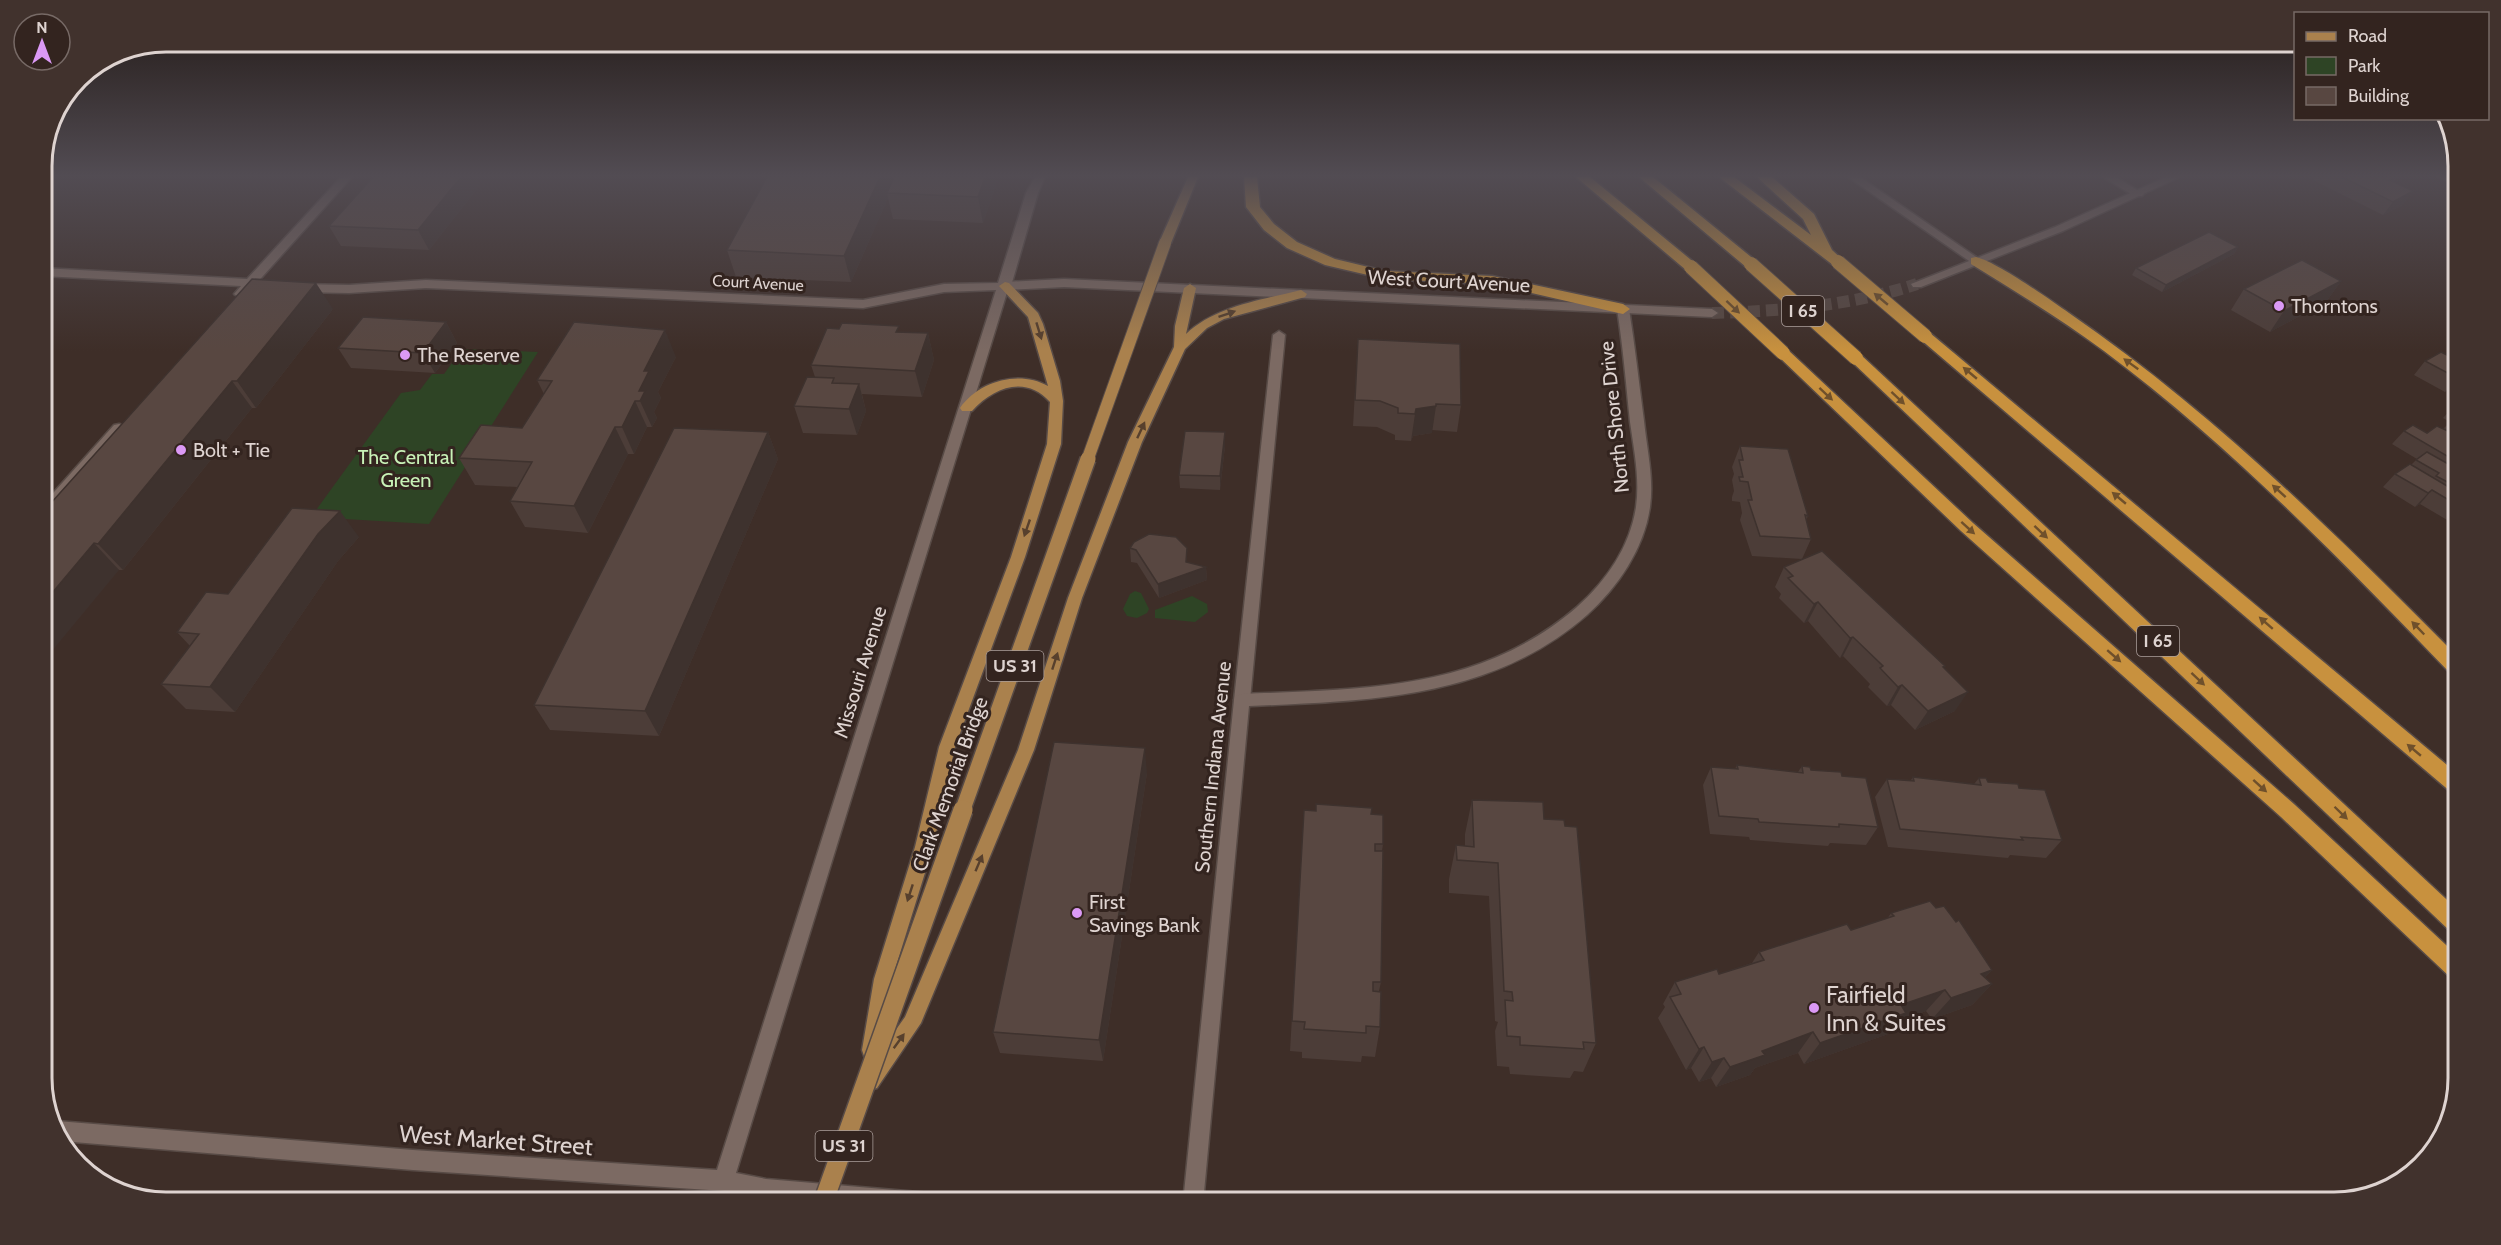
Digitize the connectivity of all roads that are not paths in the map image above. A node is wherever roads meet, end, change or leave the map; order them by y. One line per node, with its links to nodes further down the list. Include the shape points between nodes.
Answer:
1 (297, 235): 16 (street)
2 (1020, 235): 19 (street, Missouri Avenue)
3 (1168, 235): 12 (main road, US 31)
4 (1168, 235): 12 (main road, US 31)
5 (1279, 235): 23 (highway, via 1330,262 1385,274 1492,280)
6 (1652, 235): 35 (highway, one-way to 35, bridge, via 1967,527 2288,811)
7 (1715, 235): 34 (highway, I 65, one-way to 34, bridge, via 1856,358)
8 (1802, 235): 13 (highway)
9 (1819, 235): 13 (highway)
10 (1938, 235): 14 (street)
11 (2043, 235): 14 (street)
12 (1165, 243): 36 (main road, Clark Memorial Bridge / US 31, bridge)
13 (1832, 258): 33 (highway, one-way to 13, bridge)
14 (1976, 261): 17 (street); 31 (highway, one-way to 14, via 2288,499 2172,396 2020,286)
15 (53, 273): 16 (street)
16 (255, 284): 22 (street)
17 (1917, 284)
18 (282, 286): 19 (street, Court Avenue, via 349,289 426,285 863,304 944,288)
19 (1005, 286): 20 (street, West Court Avenue, via 1064,283); 27 (main road, one-way to 27, via 1034,316); 28 (street, Missouri Avenue)
20 (1190, 288): 21 (street, West Court Avenue); 26 (main road, via 1178,334)
21 (1301, 294): 23 (street, West Court Avenue); 26 (main road, one-way to 21, via 1203,325 1220,316)
22 (233, 301)
23 (1623, 309): 24 (street, West Court Avenue); 32 (street, North Shore Drive, via 1644,468 1642,510 1633,541 1617,572 1585,610 1516,656 1458,679 1395,692)
24 (1712, 313)
25 (1279, 335): 32 (street, Southern Indiana Avenue)
26 (1180, 347): 36 (main road, one-way to 26, via 917,1012 1026,750 1075,598 1135,442)
27 (1057, 401): 28 (main road, via 1045,389 1015,382 986,390); 36 (main road, one-way to 36, bridge, via 1054,444 1046,473 947,747 924,847 883,979)
28 (966, 408): 38 (street, Missouri Avenue)
29 (132, 414): 30 (street)
30 (53, 501)
31 (2448, 659)
32 (1242, 700): 41 (street, Southern Indiana Avenue)
33 (2448, 778)
34 (2448, 915)
35 (2448, 961)
36 (865, 1088): 40 (main road, Clark Memorial Bridge / US 31, bridge)
37 (66, 1132): 38 (street, West Market Street)
38 (724, 1181): 39 (street, West Market Street)
39 (801, 1192)
40 (827, 1192)
41 (1194, 1192)

